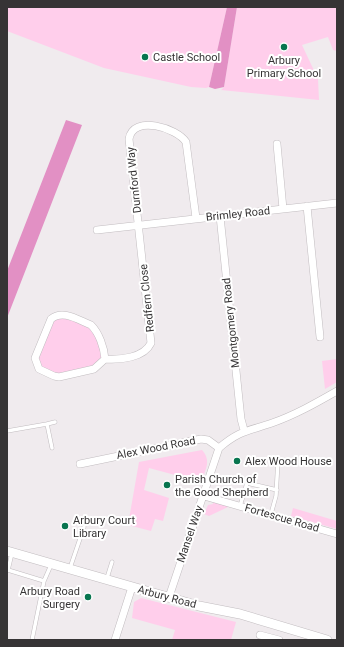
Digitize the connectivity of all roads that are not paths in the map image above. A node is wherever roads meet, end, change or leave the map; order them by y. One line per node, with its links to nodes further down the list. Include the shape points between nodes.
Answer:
1 (277, 144): 4 (street)
2 (337, 203): 3 (street, Brimley Road)
3 (306, 206): 4 (street, Brimley Road); 9 (street)
4 (283, 208): 5 (street, Brimley Road)
5 (220, 216): 6 (street, Brimley Road); 14 (street, Montgomery Road)
6 (196, 218): 7 (street, Brimley Road); 7 (street, Durnford Way, via 184,138 174,132 146,124 132,130 130,139)
7 (139, 225): 8 (street, Brimley Road); 10 (street, Redfern Close, via 151,343 146,351 139,354 117,360)
8 (97, 230)
9 (320, 337)
10 (105, 359): 10 (street, via 94,369 60,377 39,369 35,358 48,323 54,316 64,314 94,328 105,352)
11 (337, 391): 14 (street, via 278,420)
12 (55, 422): 13 (lane)
13 (47, 424): 15 (lane); 16 (lane)
14 (244, 430): 17 (street)
15 (7, 431)
16 (52, 448)
17 (219, 448): 19 (street, Alex Wood Road, via 208,440 201,439); 21 (street, Mansel Way)
18 (278, 460): 20 (lane)
19 (80, 464)
20 (277, 490): 22 (lane, via 247,482); 23 (lane)
21 (204, 496): 22 (street, Fortescue Road); 33 (street, Mansel Way)
22 (240, 506): 23 (street, Fortescue Road)
23 (271, 514): 25 (street, Fortescue Road)
24 (84, 527): 29 (lane)
25 (337, 534)
26 (10, 552): 28 (street, Arbury Road); 31 (lane, via 8,570)
27 (112, 562): 30 (lane)
28 (51, 564): 29 (street, Arbury Road); 31 (lane)
29 (70, 569): 30 (street, Arbury Road)
30 (106, 579): 32 (street, Arbury Road)
31 (44, 581): 35 (lane)
32 (132, 587): 33 (street, Arbury Road); 36 (street)
33 (169, 597): 38 (street, Arbury Road, via 240,614)
34 (260, 635): 37 (street)
35 (32, 640)
36 (115, 640)
37 (278, 640)
38 (327, 640)

